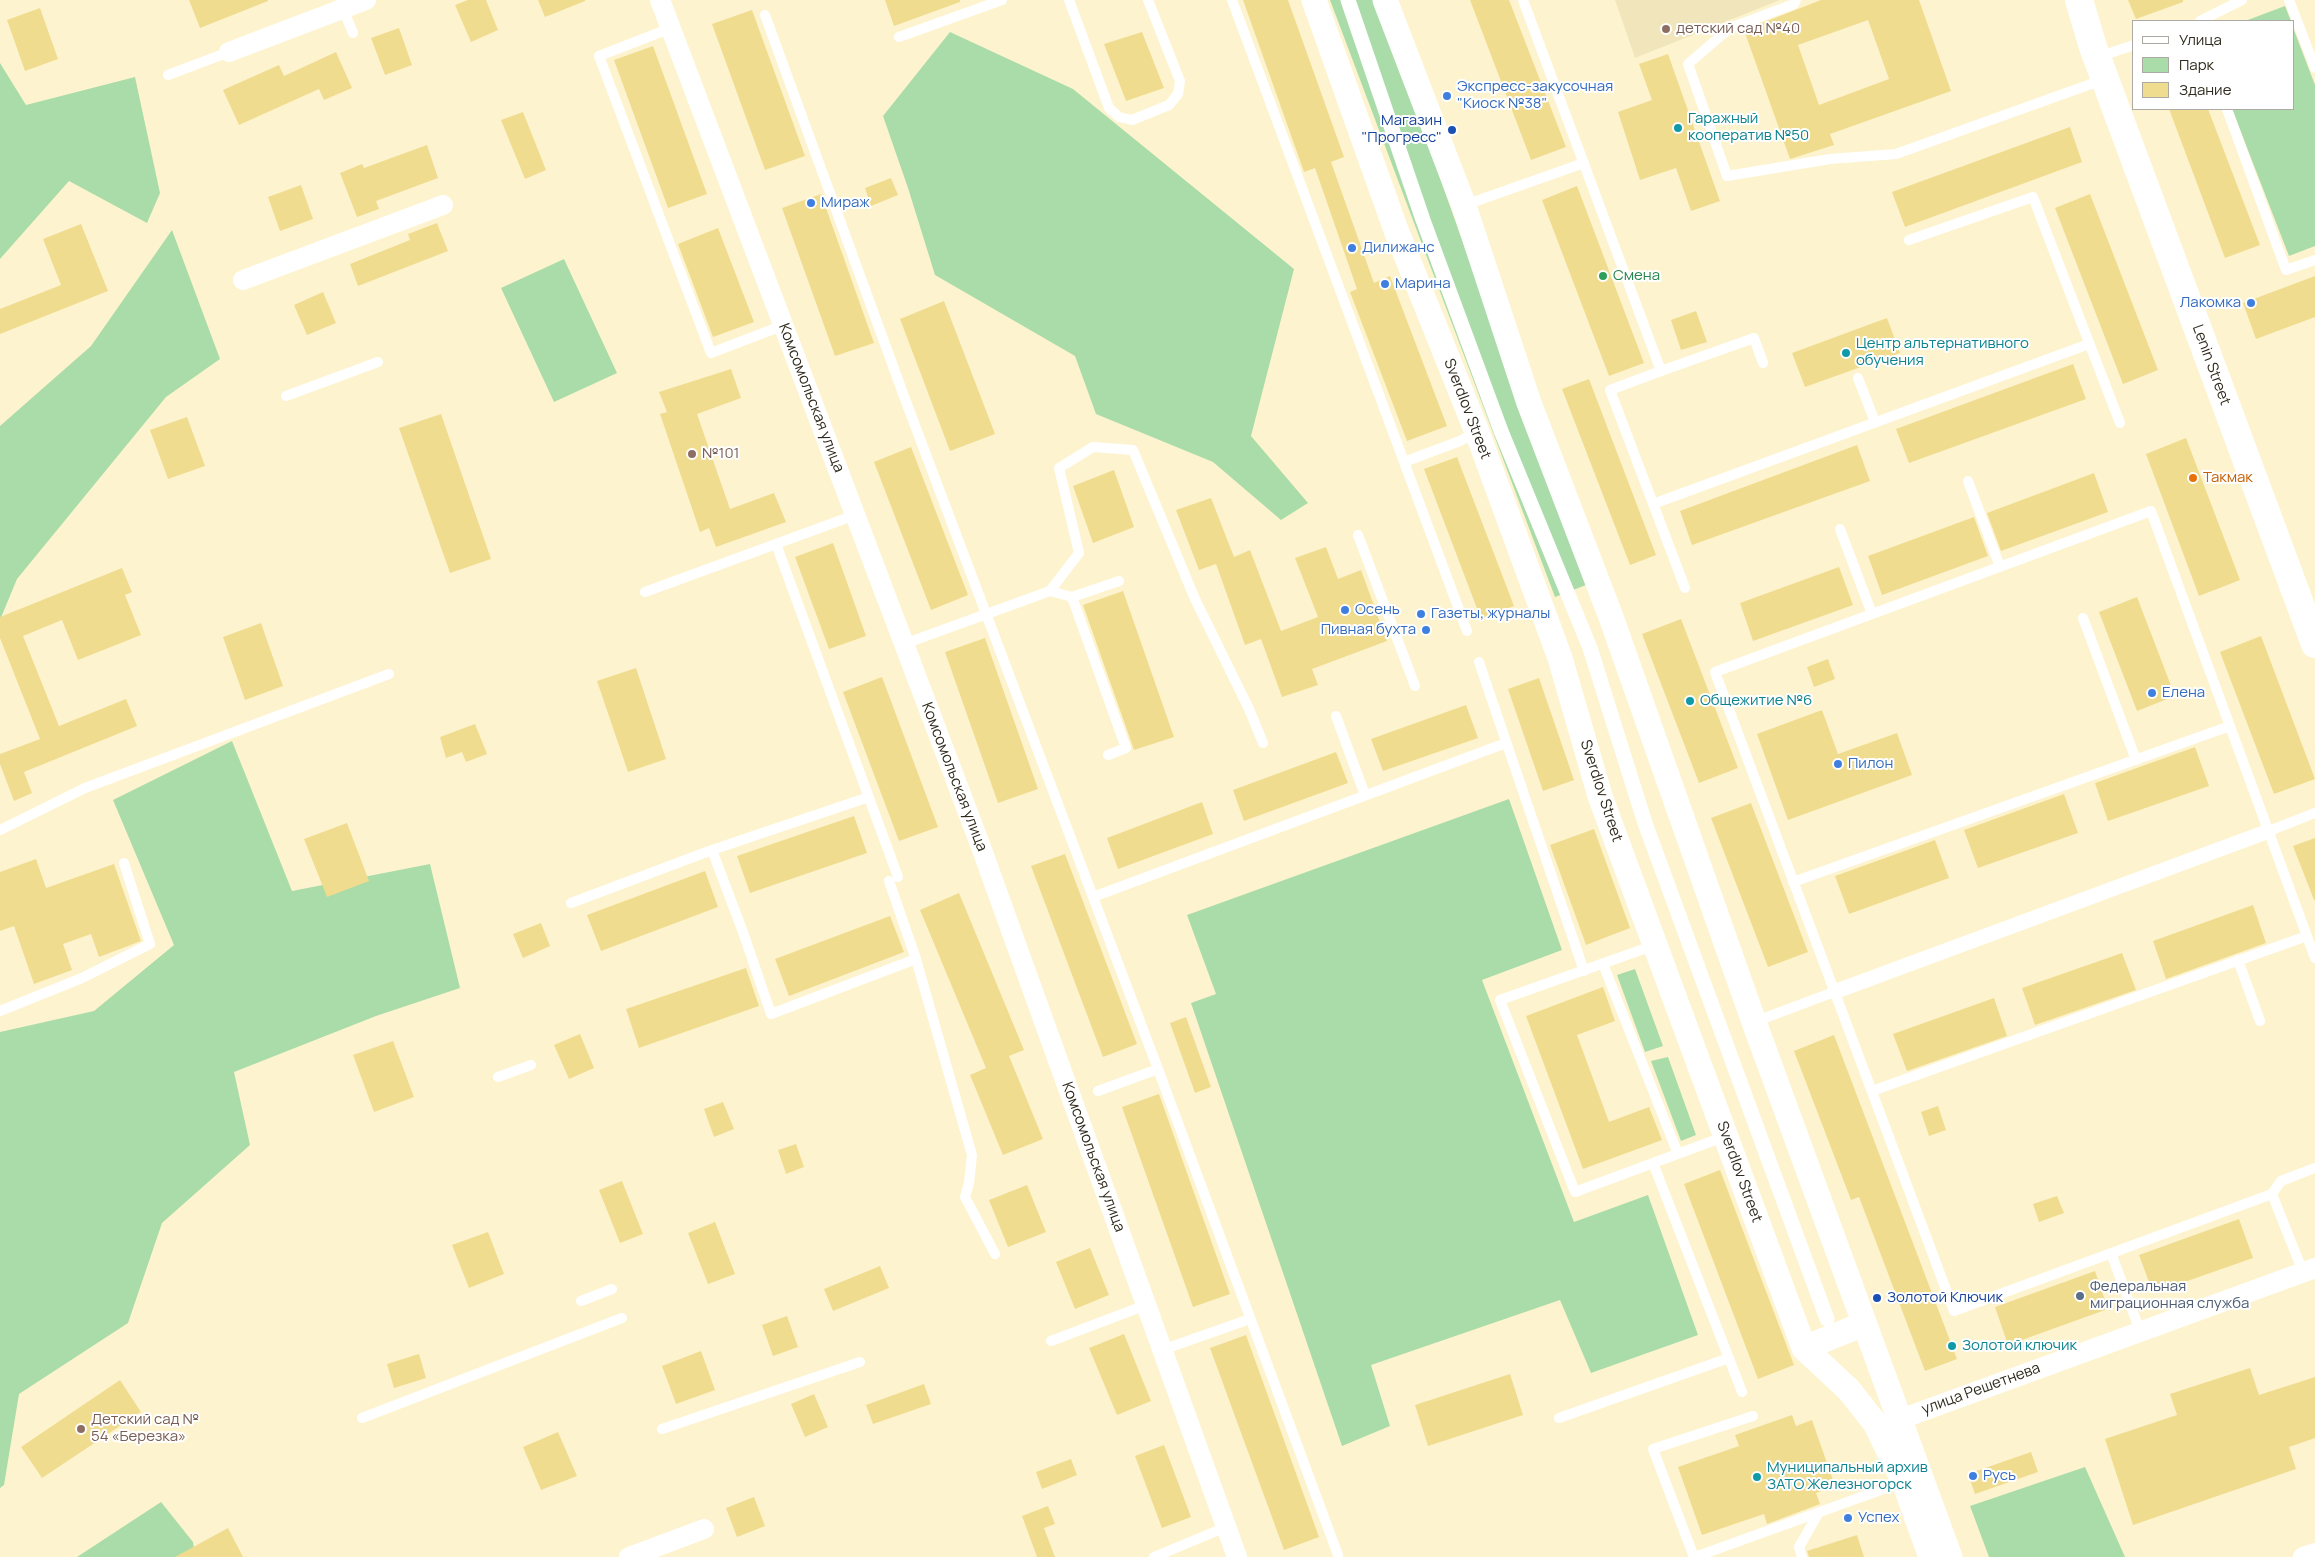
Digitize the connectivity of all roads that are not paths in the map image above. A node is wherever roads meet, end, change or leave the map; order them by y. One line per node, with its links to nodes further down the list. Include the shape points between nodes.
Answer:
1 (366, 0): 15 (street)
2 (660, 0): 18 (street, Комсомольская улица)
3 (1002, 0): 20 (lane)
4 (1148, 0): 14 (lane, via 1180,81 1178,94 1169,105 1132,120 1119,118 1109,108)
5 (1232, 0): 43 (lane)
6 (1314, 0): 42 (street, Sverdlov Street, via 1396,230)
7 (1348, 0): 110 (street, via 1500,431 1588,641 1645,823)
8 (1385, 0): 29 (street)
9 (1523, 0): 27 (lane)
10 (1796, 0): 23 (lane, via 1794,4 1730,28 1688,64 1727,176 1830,159 1896,154)
11 (2079, 0): 23 (main road, Lenin Street)
12 (2242, 0): 17 (lane)
13 (2289, 0): 24 (lane)
14 (1071, 1)
15 (343, 8): 19 (lane); 22 (street)
16 (765, 16): 56 (lane)
17 (2202, 20)
18 (671, 28): 33 (street, Комсомольская улица); 33 (lane, via 599,56 711,353)
19 (353, 33)
20 (899, 37)
21 (2132, 46): 23 (lane)
22 (229, 52): 25 (lane)
23 (2101, 68): 61 (main road, Lenin Street)
24 (2315, 68)
25 (168, 75)
26 (2227, 110): 31 (lane, via 2286,270)
27 (1584, 163): 29 (lane); 37 (lane)
28 (443, 205): 32 (street)
29 (1464, 206): 91 (street, via 1529,403 1613,624)
30 (1909, 240): 34 (lane, via 2033,197)
31 (2315, 260)
32 (243, 280)
33 (784, 325): 46 (street, Комсомольская улица)
34 (2089, 344): 40 (lane); 41 (lane)
35 (378, 362): 39 (lane)
36 (1763, 363): 37 (lane, via 1754,338)
37 (1661, 371): 45 (lane, via 1610,390)
38 (1858, 378): 40 (lane)
39 (286, 396)
40 (1876, 422): 45 (lane)
41 (2120, 423)
42 (1477, 432): 43 (lane); 82 (street, Sverdlov Street, via 1560,658 1600,796)
43 (1404, 462): 59 (lane)
44 (1968, 481): 50 (lane)
45 (1653, 504): 52 (lane)
46 (855, 515): 49 (lane); 60 (street, Комсомольская улица)
47 (1840, 529): 57 (lane)
48 (1358, 535): 64 (lane)
49 (776, 544): 54 (lane); 72 (lane)
50 (2000, 567): 57 (lane); 66 (lane, via 2151,510)
51 (1119, 581): 55 (lane)
52 (1685, 588)
53 (1050, 591): 55 (lane); 56 (lane); 67 (lane, via 1079,553 1059,468 1093,447 1133,450 1195,599)
54 (645, 592)
55 (1072, 598): 69 (lane, via 1126,748)
56 (986, 613): 60 (lane); 79 (lane)
57 (1872, 614): 78 (lane, via 1715,672)
58 (2083, 618): 70 (lane)
59 (1467, 631)
60 (904, 644): 107 (street, Комсомольская улица)
61 (2315, 644)
62 (1479, 662): 68 (lane)
63 (389, 674): 74 (lane, via 85,788)
64 (1415, 686)
65 (1336, 716): 71 (lane)
66 (2230, 726): 70 (lane); 75 (lane)
67 (1263, 743)
68 (1506, 743): 71 (lane); 87 (lane)
69 (1108, 755)
70 (2136, 760): 78 (lane)
71 (1365, 796): 79 (lane)
72 (869, 797): 76 (lane); 84 (lane)
73 (2315, 813): 75 (lane)
74 (0, 830)
75 (2268, 831): 81 (lane); 88 (street)
76 (712, 850): 80 (lane); 84 (lane, via 771,1014)
77 (124, 863): 89 (lane, via 150,944 82,978)
78 (1793, 882): 88 (lane)
79 (1093, 897): 93 (lane)
80 (571, 903)
81 (2307, 936): 83 (lane); 85 (lane)
82 (1655, 945): 86 (lane); 97 (street, Sverdlov Street)
83 (2315, 958)
84 (916, 959): 102 (lane, via 972,1155 965,1197)
85 (2238, 960): 90 (lane); 95 (lane)
86 (1602, 964): 87 (lane); 98 (lane)
87 (1584, 971): 99 (lane, via 1500,1000 1575,1192)
88 (1834, 992): 91 (lane); 95 (lane)
89 (0, 1010)
90 (2260, 1021)
91 (1754, 1022): 111 (street)
92 (532, 1065): 94 (lane)
93 (1158, 1070): 96 (lane); 109 (lane)
94 (498, 1077)
95 (1872, 1091): 103 (lane, via 1954,1311)
96 (1098, 1092)
97 (1726, 1136): 98 (lane); 114 (street, Sverdlov Street)
98 (1678, 1154): 99 (lane)
99 (1653, 1163): 116 (lane)
100 (2315, 1168): 101 (lane, via 2281,1181)
101 (2272, 1194): 103 (lane); 104 (lane)
102 (996, 1254)
103 (2111, 1254): 112 (lane)
104 (2309, 1270): 112 (street, улица Решетнева)
105 (612, 1289): 106 (lane)
106 (581, 1301)
107 (1146, 1305): 113 (lane); 115 (street, Комсомольская улица)
108 (622, 1318): 120 (lane)
109 (1250, 1319): 115 (lane); 129 (lane)
110 (1827, 1319)
111 (1864, 1324): 114 (street); 122 (street)
112 (2140, 1330): 122 (street, улица Решетнева)
113 (1051, 1341)
114 (1804, 1348): 124 (street, Sverdlov Street, via 1849,1390 1870,1416)
115 (1162, 1350): 126 (street, Комсомольская улица)
116 (1729, 1358): 118 (lane); 121 (lane)
117 (860, 1362): 123 (lane)
118 (1742, 1392)
119 (1752, 1416): 133 (lane, via 1653,1449)
120 (362, 1418)
121 (1559, 1418)
122 (1901, 1419): 136 (street)
123 (662, 1429)
124 (1904, 1482): 125 (lane); 135 (street, Sverdlov Street)
125 (1818, 1514): 133 (lane); 134 (lane, via 1799,1546)
126 (1226, 1527): 131 (lane); 132 (street, Комсомольская улица)
127 (704, 1529): 130 (street)
128 (2315, 1553): 137 (street)
129 (1338, 1555)
130 (629, 1557)
131 (1154, 1557)
132 (1237, 1557)
133 (1694, 1557)
134 (1802, 1557)
135 (1932, 1557)
136 (1950, 1557)
137 (2303, 1557)

